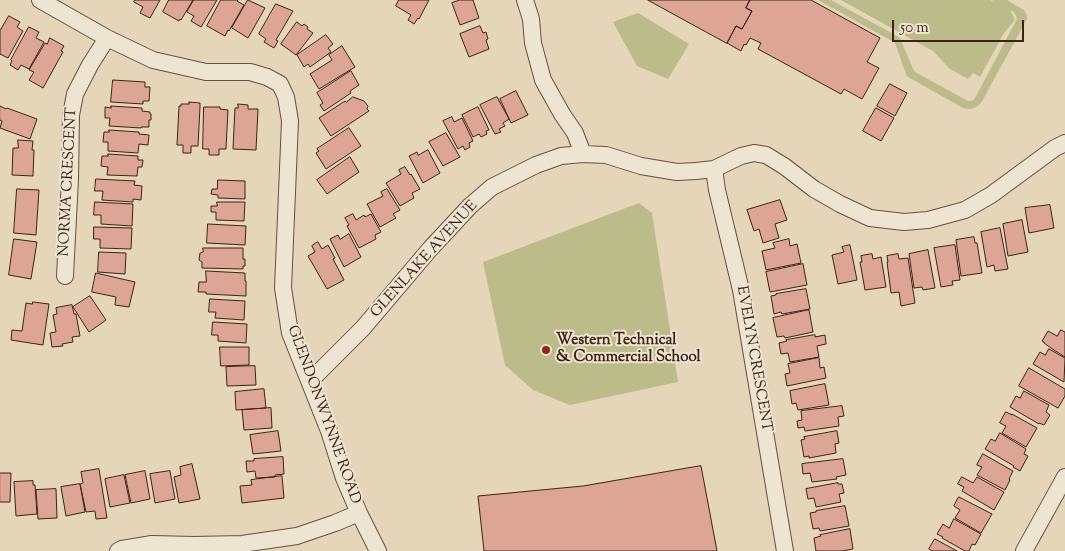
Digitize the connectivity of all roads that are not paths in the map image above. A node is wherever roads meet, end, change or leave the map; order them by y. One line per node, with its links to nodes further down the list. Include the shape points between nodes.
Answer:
1 (40, 0): 3 (street, GLENDONWYNNE ROAD)
2 (525, 0): 5 (street, via 543,80 575,133)
3 (107, 38): 7 (street, NORMA CRESCENT, via 73,101); 8 (street, GLENDONWYNNE ROAD, via 154,60 206,72 250,72 267,76 280,84 290,121 284,288 290,333)
4 (1065, 143): 6 (street, via 965,210 920,221 870,218 814,189 766,155 741,156)
5 (583, 154): 6 (street, GLENLAKE AVENUE, via 606,155 641,166 677,172); 8 (street, GLENLAKE AVENUE, via 561,156 536,166 492,188 470,206 363,328)
6 (714, 169): 13 (street, EVELYN CRESCENT, via 741,290)
7 (64, 276)
8 (310, 381): 10 (street, GLENDONWYNNE ROAD)
9 (1065, 477): 14 (street)
10 (359, 513): 11 (street, via 297,536 242,544 152,544); 12 (street, GLENDONWYNNE ROAD)
11 (118, 551)
12 (378, 551)
13 (785, 551)
14 (1024, 551)

